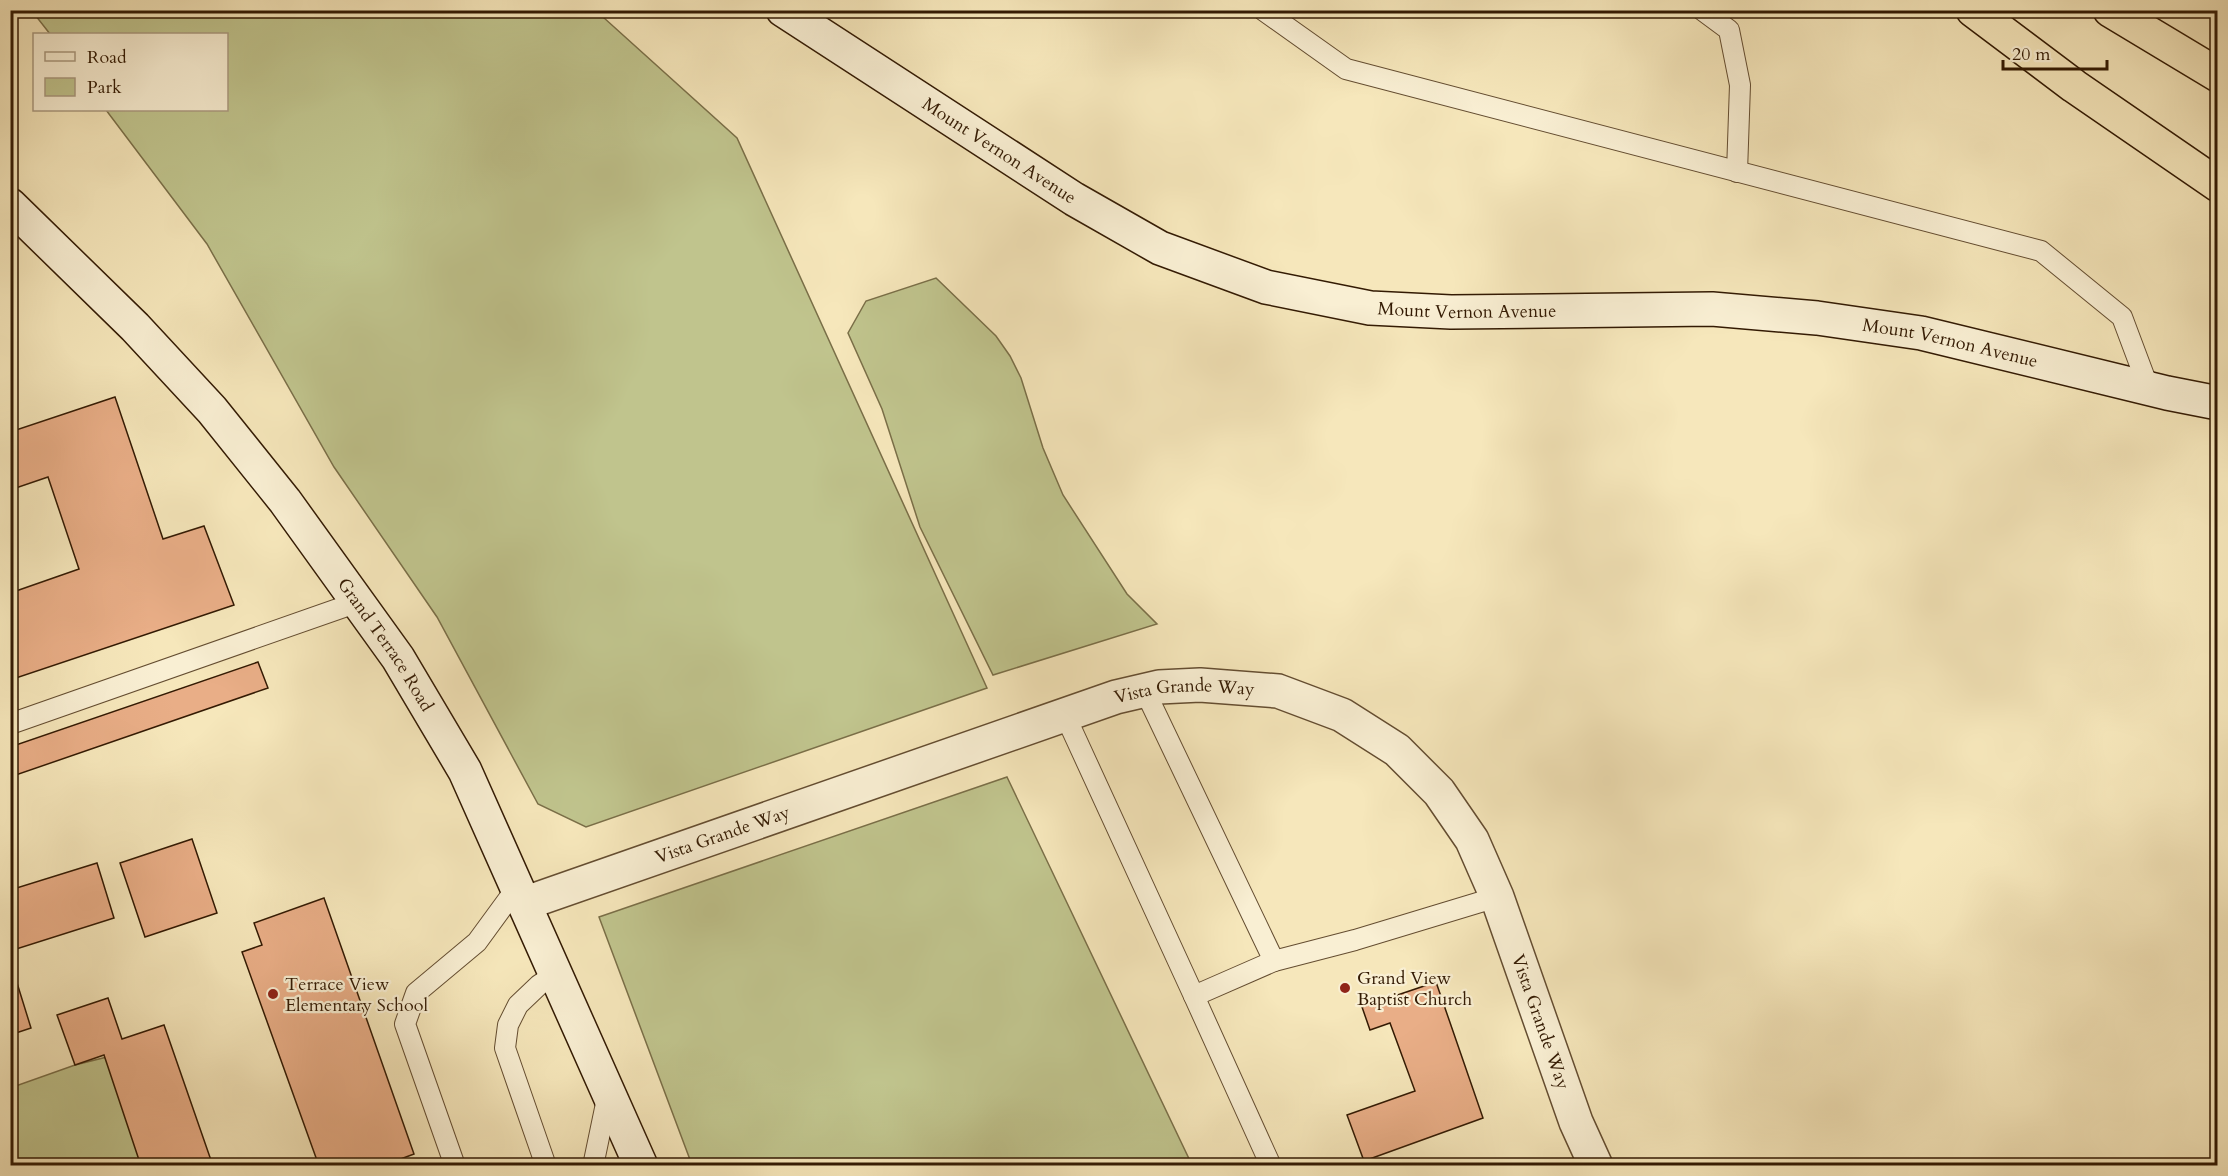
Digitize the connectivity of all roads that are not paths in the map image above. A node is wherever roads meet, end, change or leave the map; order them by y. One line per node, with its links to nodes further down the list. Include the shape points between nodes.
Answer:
1 (783, 10): 10 (street, Mount Vernon Avenue, via 1074,199 1160,248 1266,287 1370,308 1451,312 1713,309 1817,318 1921,333)
2 (1263, 10): 7 (lane, via 1346,69)
3 (1702, 10): 7 (lane, via 1729,30 1740,86)
4 (1973, 10): 8 (highway, via 2073,86)
5 (2110, 10): 6 (highway)
6 (2217, 75)
7 (1737, 171): 10 (lane, via 2041,252 2122,317)
8 (2217, 185)
9 (11, 206): 12 (street, Grand Terrace Road, via 135,327 212,410 285,501)
10 (2149, 389): 11 (street, Mount Vernon Avenue)
11 (2217, 403)
12 (358, 602): 15 (lane); 16 (street, Grand Terrace Road, via 398,658 465,771)
13 (1145, 691): 14 (street, Vista Grande Way); 17 (street, Vista Grande Way, via 1200,685 1278,692 1342,715 1397,750 1439,792 1472,840); 18 (lane)
14 (1065, 715): 16 (street, Vista Grande Way); 20 (lane)
15 (10, 724)
16 (522, 895): 19 (street, Grand Terrace Road); 22 (lane, via 477,942 416,993 405,1024)
17 (1497, 897): 18 (lane); 27 (street, Vista Grande Way, via 1576,1122)
18 (1274, 961): 20 (lane)
19 (557, 974): 21 (street, Grand Terrace Road); 23 (lane, via 518,1005 508,1026 505,1048)
20 (1194, 996): 26 (lane)
21 (609, 1092): 24 (lane); 25 (street, Grand Terrace Road)
22 (454, 1166)
23 (546, 1166)
24 (593, 1166)
25 (642, 1166)
26 (1271, 1166)
27 (1596, 1166)

